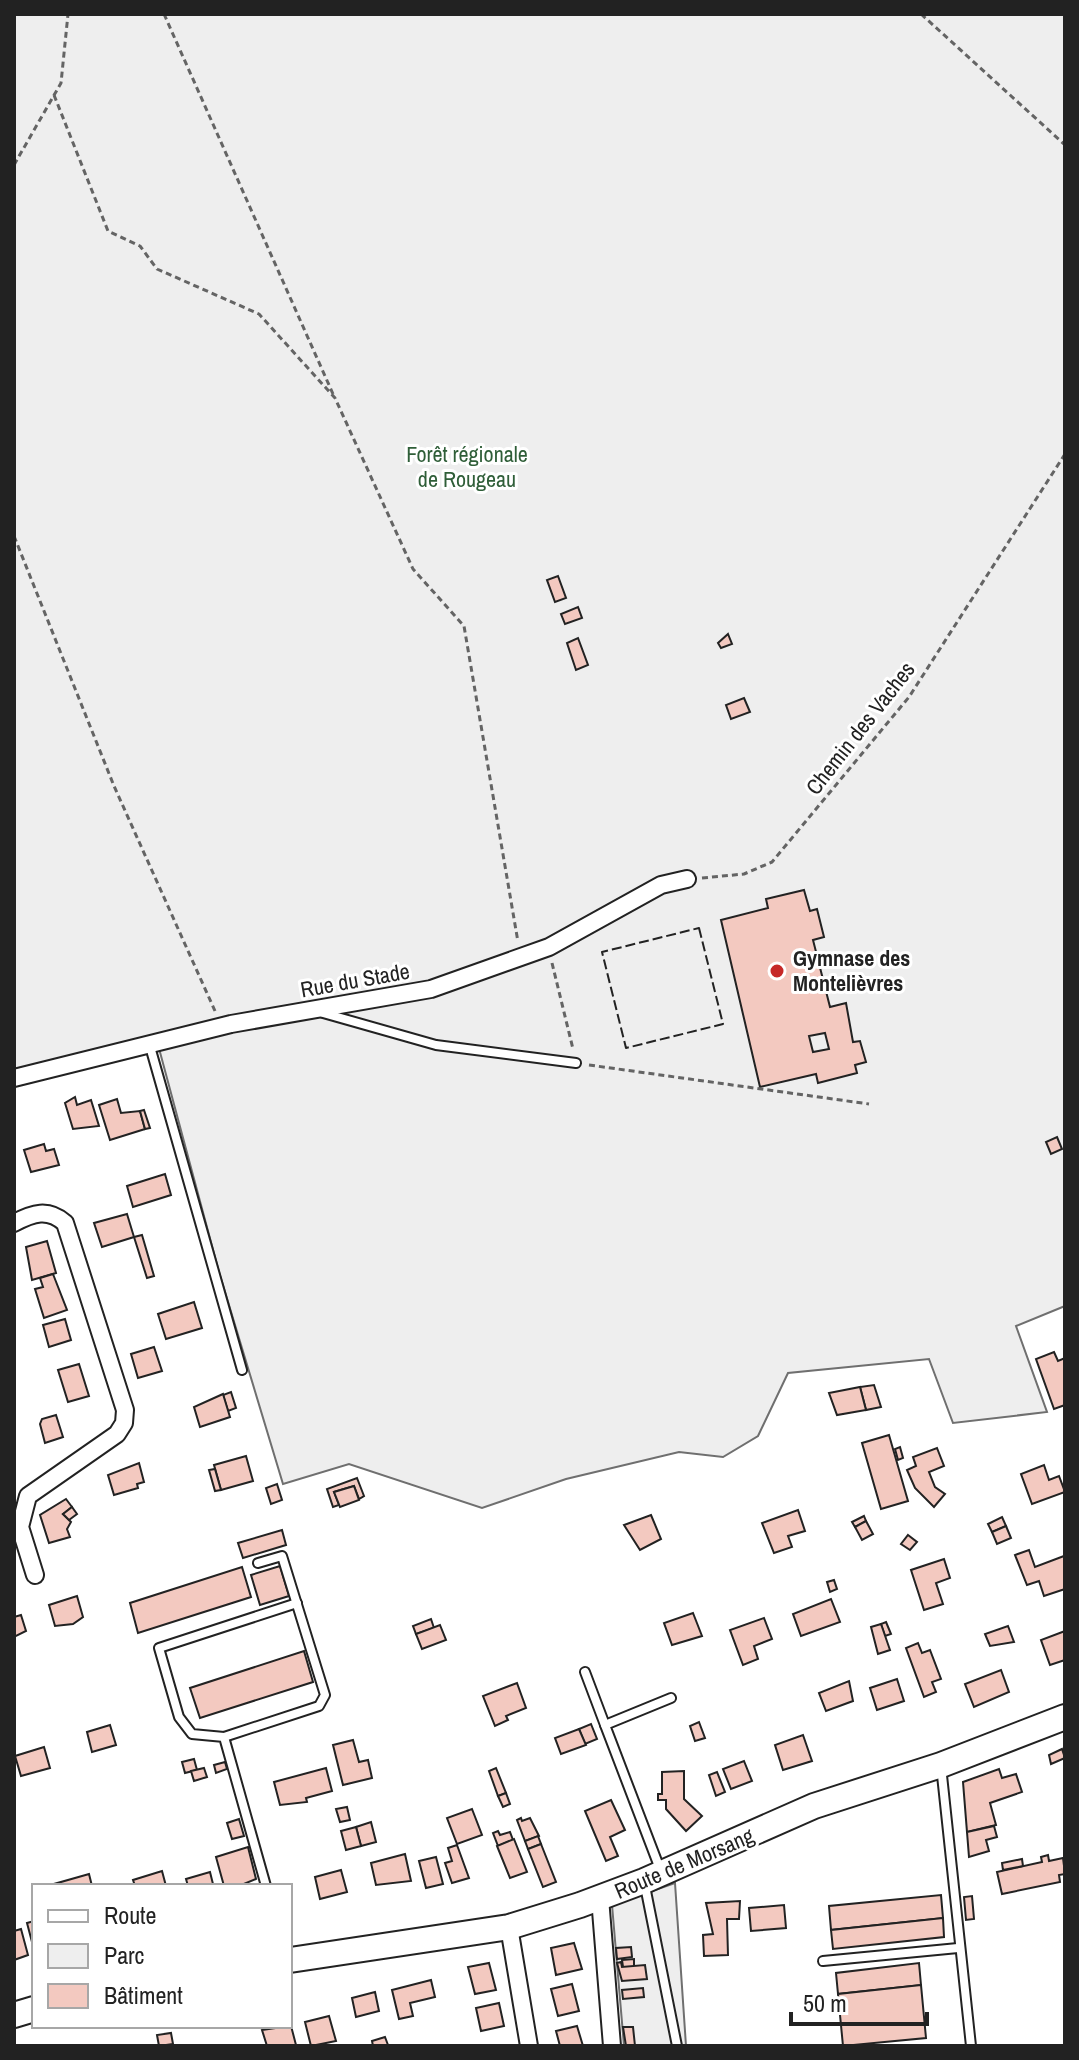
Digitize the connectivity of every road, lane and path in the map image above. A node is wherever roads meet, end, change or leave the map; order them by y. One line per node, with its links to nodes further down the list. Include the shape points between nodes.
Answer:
1 (68, 14): 4 (path, via 61,83)
2 (164, 14): 7 (path)
3 (921, 14): 5 (path)
4 (54, 95): 6 (path); 7 (path, via 108,231 140,246 157,269 259,314)
5 (1065, 145)
6 (14, 165)
7 (335, 398): 12 (path, via 413,569 464,626)
8 (1065, 454): 10 (path, Chemin des Vaches, via 909,697 772,862 744,874)
9 (14, 536): 14 (path, via 114,786)
10 (687, 879): 11 (street, Rue du Stade, via 661,885)
11 (549, 947): 12 (street, Rue du Stade); 16 (path)
12 (521, 957): 13 (street, Rue du Stade, via 431,989)
13 (314, 1010): 14 (street, Rue du Stade); 16 (lane, via 436,1045)
14 (222, 1026): 15 (street, Rue du Stade)
15 (148, 1042): 17 (street, Rue du Stade); 20 (lane)
16 (576, 1063): 18 (path)
17 (14, 1078)
18 (869, 1104)
19 (14, 1223): 22 (street, via 40,1213 55,1214 65,1223 125,1410 117,1434 28,1496 20,1527)
20 (242, 1370)
21 (258, 1563): 23 (lane, via 282,1556)
22 (35, 1575)
23 (297, 1603): 28 (lane, via 325,1695 319,1706); 28 (lane, via 159,1648 179,1717 192,1734)
24 (585, 1672): 27 (lane)
25 (671, 1698): 27 (lane)
26 (1065, 1717): 29 (street, Route de Morsang)
27 (605, 1725): 30 (lane)
28 (224, 1737): 31 (lane)
29 (941, 1765): 30 (street, Route de Morsang, via 814,1806); 34 (lane)
30 (652, 1877): 32 (street, Route de Morsang); 39 (lane)
31 (265, 1884)
32 (600, 1898): 33 (street, Route de Morsang); 38 (street)
33 (509, 1927): 35 (street, Route de Morsang); 37 (street)
34 (958, 1948): 36 (lane); 40 (lane)
35 (292, 1960)
36 (823, 1961)
37 (529, 2046)
38 (612, 2046)
39 (677, 2046)
40 (971, 2046)

